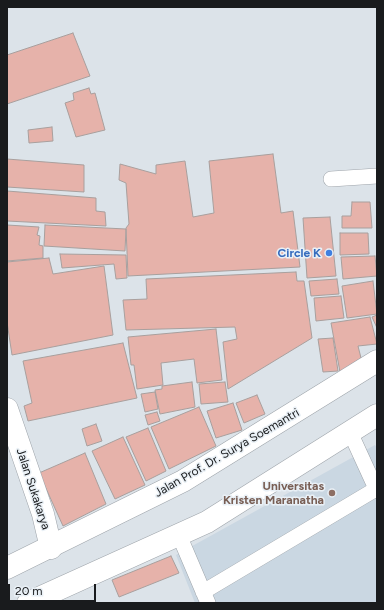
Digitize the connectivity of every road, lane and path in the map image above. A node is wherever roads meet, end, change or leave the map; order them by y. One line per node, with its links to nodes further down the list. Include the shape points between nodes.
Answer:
1 (377, 176): 2 (lane)
2 (331, 179)
3 (377, 361): 9 (main road, Jalan Prof. Dr. Surya Soemantri, via 183,482)
4 (7, 409): 9 (main road, Jalan Sukakarya, via 43,514)
5 (377, 415): 6 (main road)
6 (350, 432): 7 (lane); 8 (main road, via 207,522)
7 (376, 490): 11 (lane)
8 (179, 535): 11 (lane); 12 (main road)
9 (51, 548): 10 (main road, Jalan Prof. Dr. Surya Soemantri)
10 (7, 568)
11 (205, 598)
12 (28, 603)

